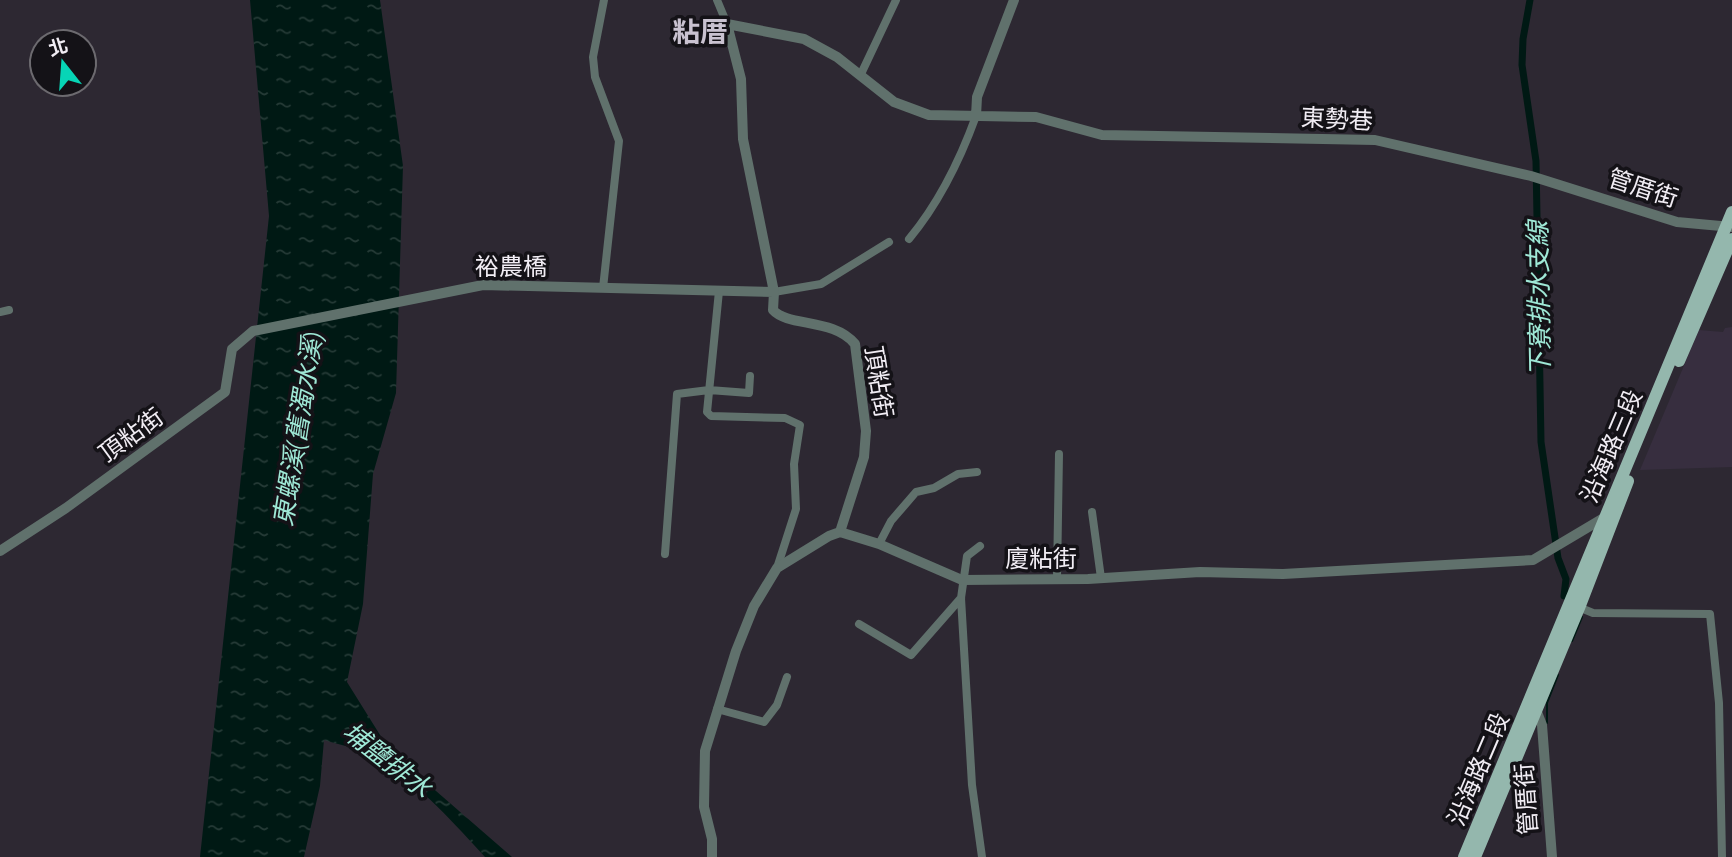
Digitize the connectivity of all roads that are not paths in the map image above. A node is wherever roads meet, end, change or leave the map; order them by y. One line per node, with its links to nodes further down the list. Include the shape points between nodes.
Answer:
1 (604, 0): 13 (street, via 593,57 595,77 618,141)
2 (717, 0): 5 (street, 頂粘街)
3 (895, 0): 6 (street)
4 (1014, 0): 7 (street, via 977,97)
5 (726, 24): 6 (street, via 804,39); 15 (street, 頂粘街, via 741,79 743,139)
6 (861, 74): 7 (street, via 906,109 929,115)
7 (975, 116): 8 (street, 東勢巷, via 1035,117 1102,135 1375,140); 11 (street, via 950,175)
8 (1537, 178): 10 (street, 管厝街, via 1677,222)
9 (1732, 212): 10 (main road, 沿海路三段)
10 (1730, 231): 22 (main road, 沿海路三段)
11 (909, 239)
12 (889, 242): 15 (street, via 821,284)
13 (603, 288): 14 (street, 裕農橋); 16 (street, 裕農橋, via 484,285)
14 (719, 291): 15 (street, 裕農橋); 18 (street)
15 (774, 292): 23 (street, 頂粘街, via 773,310 779,317 821,324 855,344 866,427 864,457)
16 (253, 331): 26 (street, 頂粘街, via 232,349 225,392)
17 (750, 376): 18 (street, via 749,393)
18 (709, 390): 27 (street, via 684,391 676,398); 28 (street, via 710,416 785,418 800,425 794,464 796,509)
19 (1059, 454): 29 (street)
20 (977, 472): 24 (street, via 958,474 916,492 891,521)
21 (1092, 512): 30 (street)
22 (1609, 515): 30 (street, 廈粘街, via 1533,560 1283,574 1200,572); 33 (main road, 沿海路三段)
23 (840, 532): 24 (street, 廈粘街); 28 (street)
24 (879, 544): 31 (street, 廈粘街)
25 (980, 546): 31 (street, via 967,556)
26 (0, 551)
27 (665, 554)
28 (777, 568): 37 (street, via 754,606)
29 (1057, 578): 30 (street, 廈粘街); 31 (street, 廈粘街)
30 (1101, 578)
31 (962, 580): 32 (street)
32 (961, 598): 34 (street, via 911,655); 39 (street, via 972,785)
33 (1575, 605): 36 (main road, 沿海路三段); 43 (street, via 1593,613 1710,614 1719,703)
34 (859, 624)
35 (787, 677): 37 (street, via 777,705 764,722)
36 (1533, 704): 40 (main road, 沿海路二段); 41 (main road, 沿海路二段); 42 (street, 管厝街, via 1542,725)
37 (718, 709): 38 (street, via 705,751 704,807)
38 (712, 857)
39 (982, 857)
40 (1464, 857)
41 (1475, 857)
42 (1552, 857)
43 (1722, 857)

